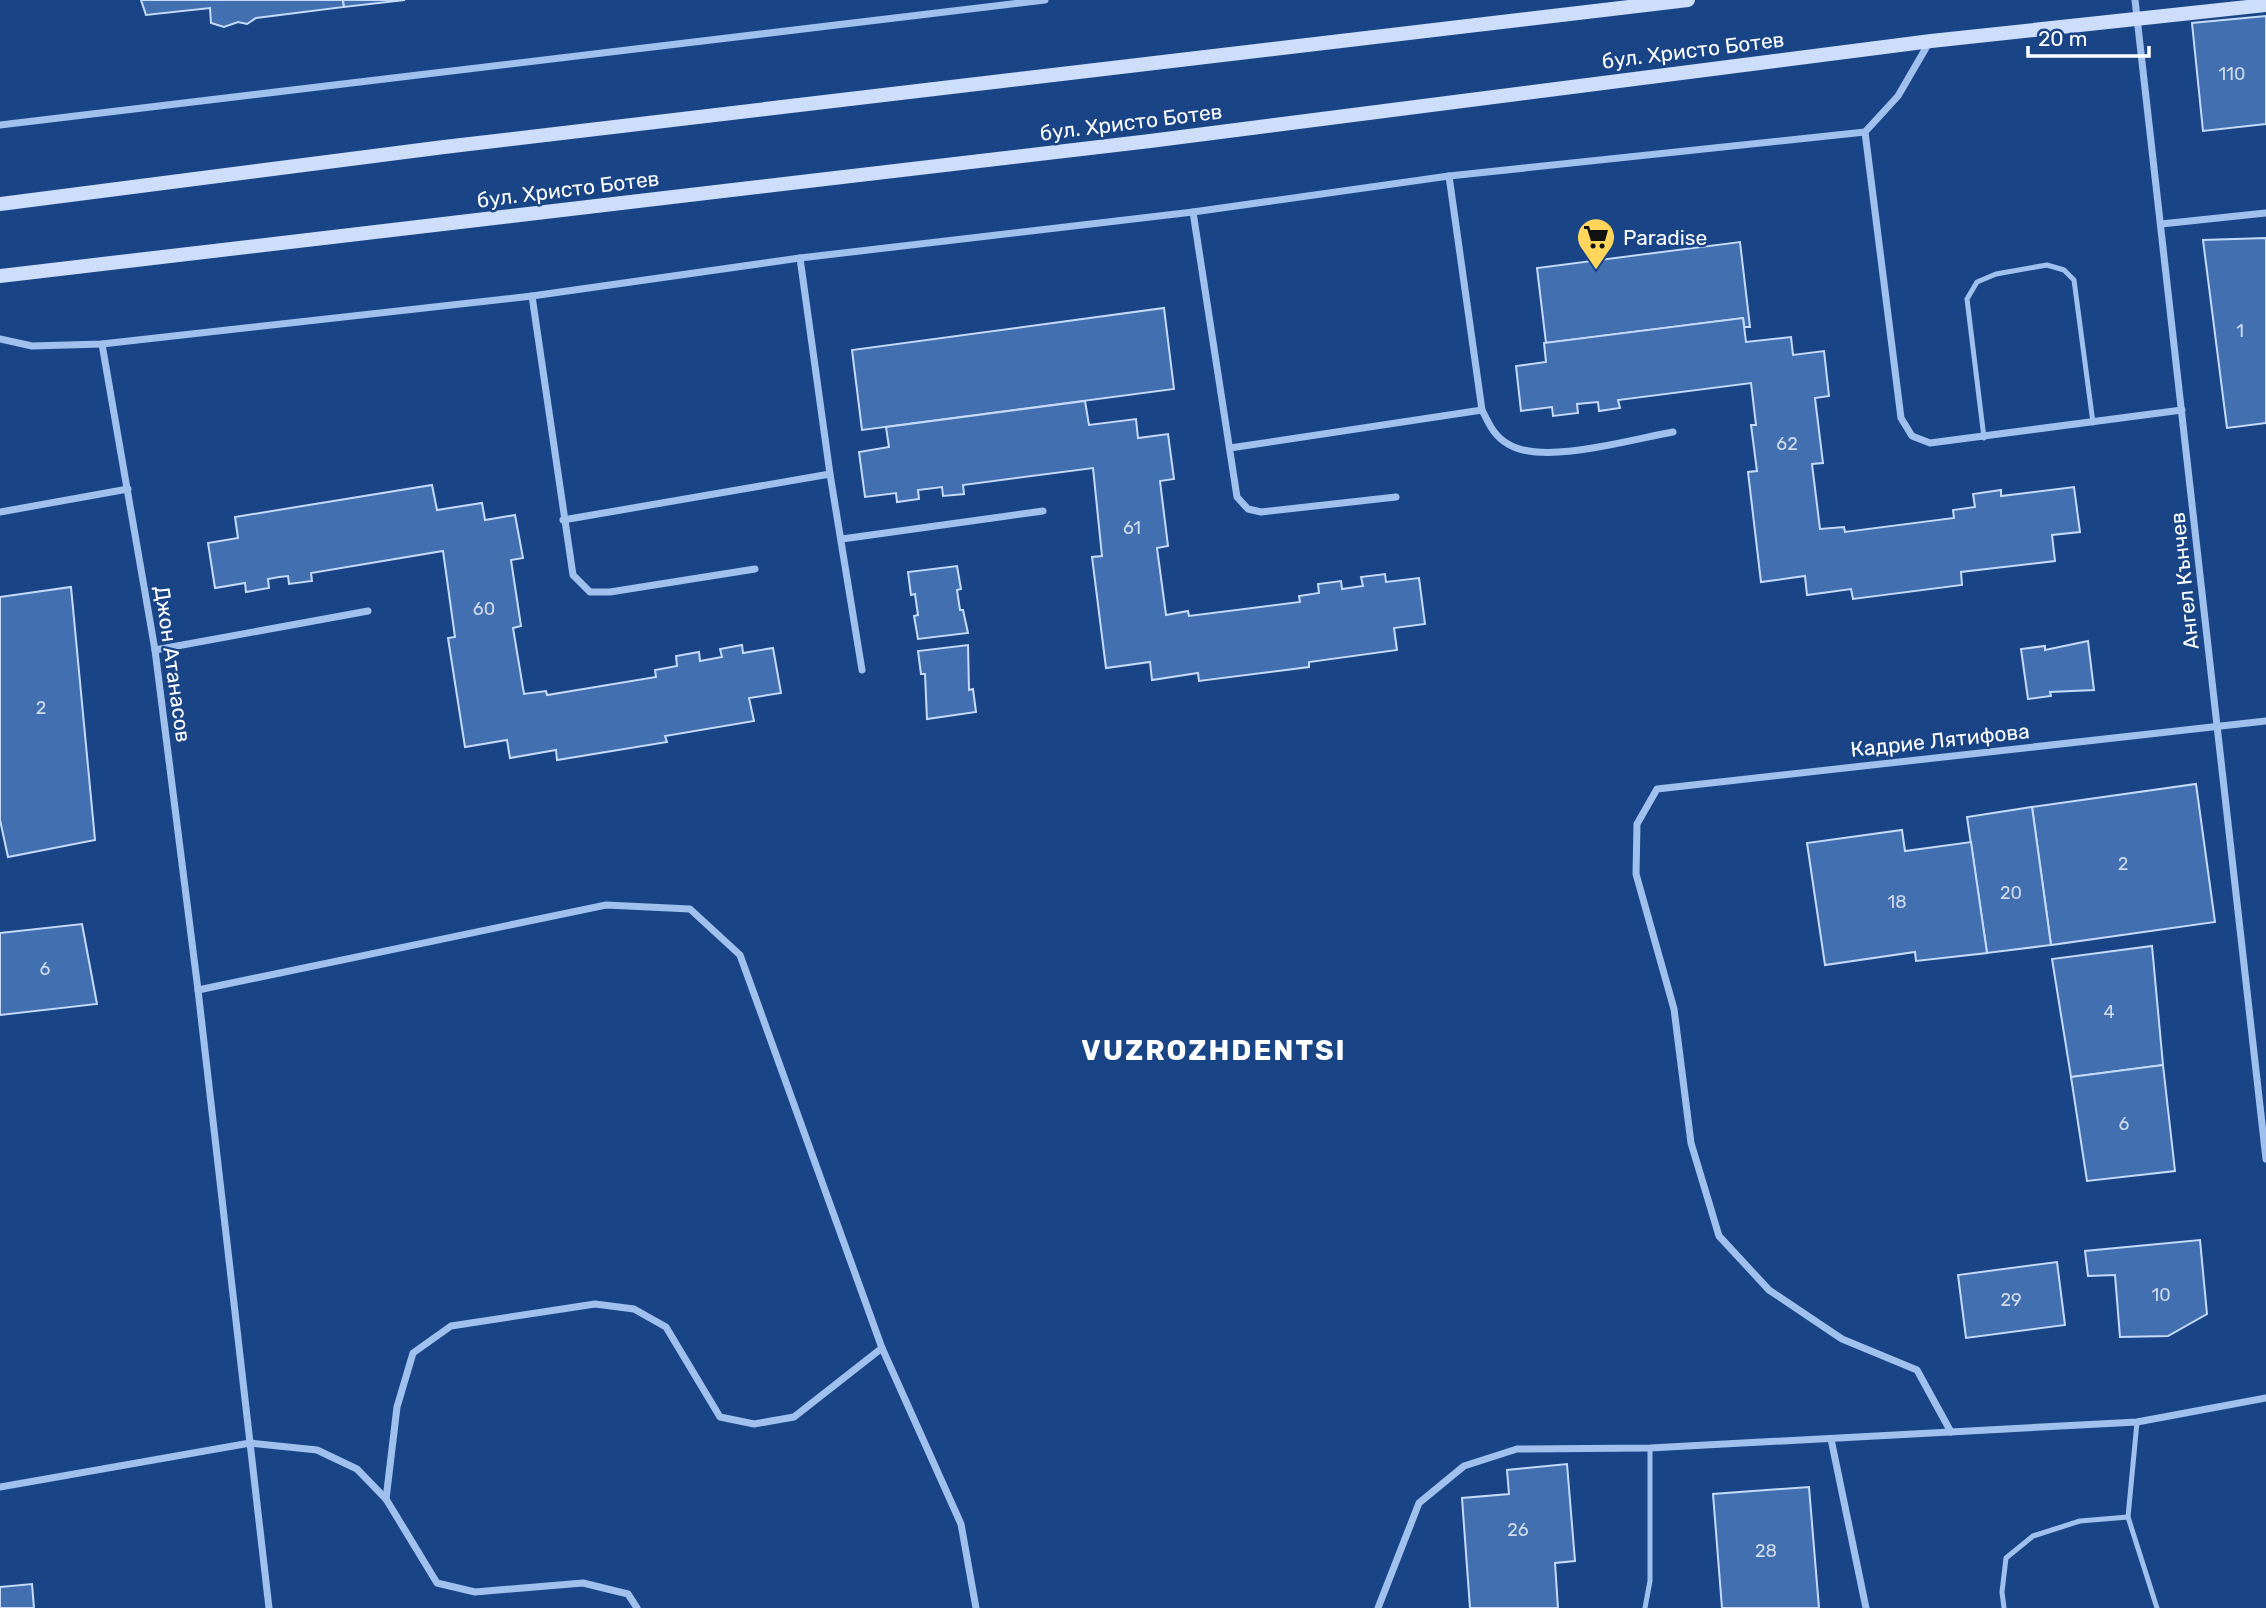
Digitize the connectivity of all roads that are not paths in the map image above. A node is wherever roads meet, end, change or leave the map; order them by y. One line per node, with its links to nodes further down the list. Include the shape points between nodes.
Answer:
1 (1045, 0): 7 (street)
2 (1688, 0): 10 (main road)
3 (2136, 0): 5 (street, Ангел Кънчев)
4 (2266, 5): 5 (main road, бул. Христо Ботев)
5 (2138, 19): 6 (main road, бул. Христо Ботев); 13 (street, Ангел Кънчев)
6 (1931, 41): 8 (street, via 1898,96); 15 (main road, бул. Христо Ботев, via 1136,143)
7 (0, 125)
8 (1865, 132): 9 (street); 23 (street, via 1901,418 1912,436 1930,443)
9 (1449, 176): 11 (street); 19 (street)
10 (0, 204)
11 (1193, 212): 14 (street); 24 (street)
12 (2266, 213): 13 (street)
13 (2161, 224): 20 (street, Ангел Кънчев)
14 (800, 258): 16 (street); 25 (street)
15 (0, 276)
16 (532, 296): 18 (street); 30 (street)
17 (0, 339): 18 (street, via 32,346)
18 (102, 344): 26 (street, Джон Атанасов)
19 (1482, 410): 22 (street, via 1492,432 1528,452 1550,453); 24 (street)
20 (2182, 410): 21 (street); 37 (street, Ангел Кънчев)
21 (2093, 423): 23 (street); 23 (lane, via 2074,280 2064,270 2047,265 1977,282 1967,299)
22 (1673, 432)
23 (1984, 438)
24 (1230, 448): 27 (street, via 1237,497 1248,509 1261,512)
25 (830, 474): 30 (street); 31 (street)
26 (128, 489): 29 (street); 34 (street, Джон Атанасов)
27 (1396, 497)
28 (1043, 511): 31 (street)
29 (0, 512)
30 (563, 520): 32 (street, via 573,575 590,592)
31 (842, 539): 35 (street)
32 (755, 569)
33 (368, 611): 34 (street)
34 (155, 650): 38 (street, Джон Атанасов)
35 (862, 670)
36 (2266, 721): 37 (street, Кадрие Лятифова)
37 (2217, 727): 39 (street, Ангел Кънчев); 43 (street, Кадрие Лятифова, via 1657,789 1637,824 1636,874 1674,1009 1691,1143 1719,1236 1769,1290 1842,1339 1917,1370)
38 (198, 990): 40 (street, via 606,905 690,909 740,955); 45 (street, Джон Атанасов)
39 (2266, 1159)
40 (881, 1348): 48 (street, via 794,1417 754,1424 720,1417 666,1327 634,1309 595,1304 451,1326 412,1353 397,1406); 52 (street, via 961,1524)
41 (2266, 1398): 42 (street)
42 (2137, 1422): 43 (street); 49 (lane)
43 (1951, 1432): 44 (street)
44 (1831, 1439): 46 (street); 55 (street)
45 (250, 1443): 47 (street); 48 (street, via 317,1450 357,1469); 50 (street, Джон Атанасов)
46 (1650, 1448): 53 (street, via 1517,1449 1464,1466 1419,1503); 54 (lane, via 1650,1581)
47 (0, 1488)
48 (386, 1499): 51 (street, via 437,1583 475,1592 583,1583 628,1594)
49 (2128, 1517): 56 (lane, via 2080,1521 2033,1536 2007,1558 2001,1592); 57 (lane)
50 (269, 1608)
51 (637, 1608)
52 (976, 1608)
53 (1378, 1608)
54 (1645, 1608)
55 (1866, 1608)
56 (2004, 1608)
57 (2157, 1608)

